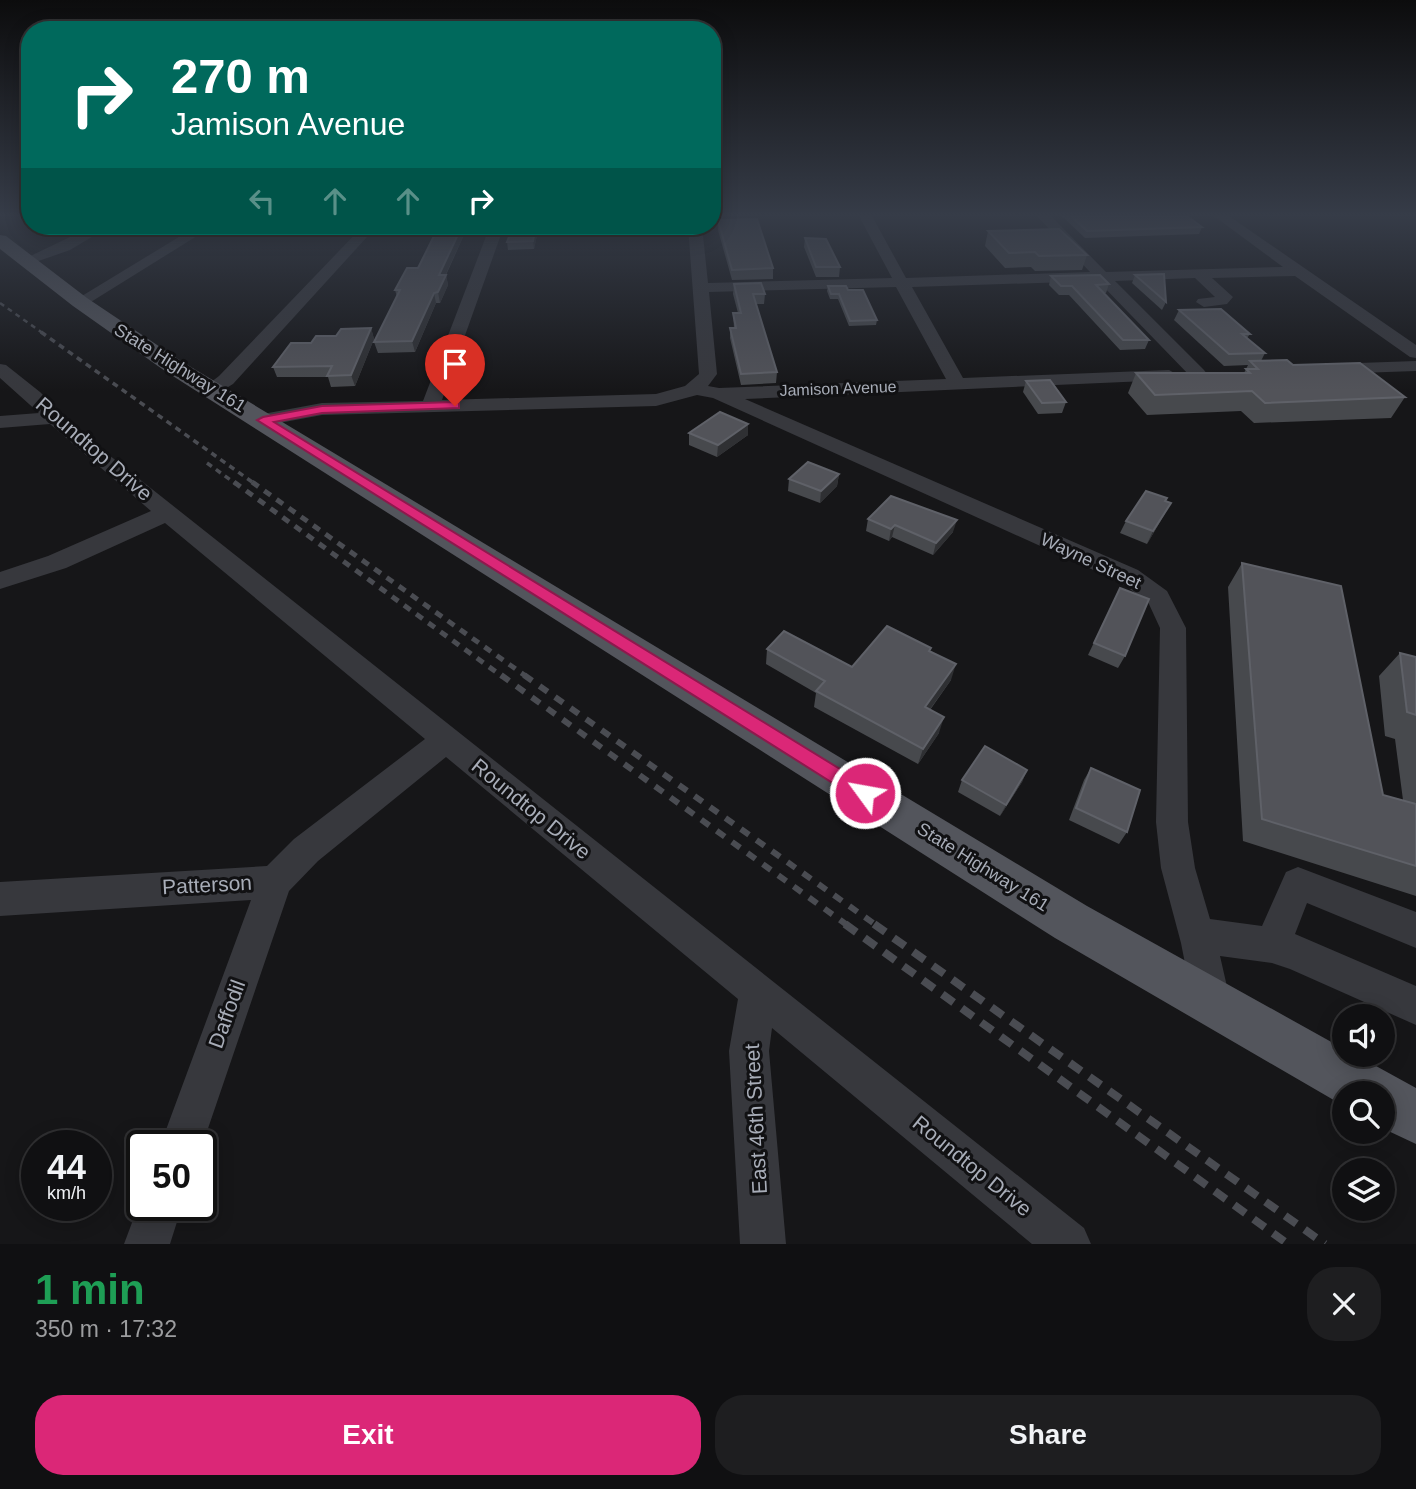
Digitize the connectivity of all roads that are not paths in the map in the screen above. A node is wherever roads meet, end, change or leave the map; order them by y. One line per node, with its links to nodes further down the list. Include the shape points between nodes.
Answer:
1 (44, 274): 13 (main road, State Highway 161)
2 (126, 274): 13 (street)
3 (325, 274): 21 (street, via 226,380)
4 (481, 274): 23 (street)
5 (700, 274): 12 (street)
6 (899, 274): 11 (street)
7 (1196, 274): 10 (street)
8 (1199, 274): 14 (street, via 1224,298)
9 (1301, 274): 15 (street)
10 (1103, 276): 11 (street); 19 (street)
11 (903, 281): 12 (street); 20 (street)
12 (701, 288): 22 (street)
13 (80, 302): 21 (main road, State Highway 161)
14 (1204, 302)
15 (1416, 353)
16 (1416, 366): 18 (street)
17 (0, 369): 24 (street, Roundtop Drive)
18 (1307, 370)
19 (1205, 374): 20 (street, Jamison Avenue)
20 (957, 383): 22 (street, Jamison Avenue)
21 (211, 388): 25 (main road, State Highway 161)
22 (707, 391): 23 (street, Jamison Avenue, via 656,400); 33 (street, Wayne Street, via 1129,576 1158,597 1173,628 1172,822 1178,868)
23 (429, 406): 25 (street, Jamison Avenue, via 322,409)
24 (53, 418): 26 (street); 27 (street, Roundtop Drive)
25 (263, 420): 36 (main road, State Highway 161, via 1071,922)
26 (0, 422)
27 (167, 513): 28 (street, via 57,562); 29 (street, Roundtop Drive)
28 (0, 581)
29 (446, 740): 30 (street, Patterson, via 306,850); 35 (street, Roundtop Drive)
30 (275, 882): 31 (street, Patterson); 41 (street, Daffodil)
31 (0, 899)
32 (1416, 930): 34 (street, via 1298,883)
33 (1197, 935): 34 (street); 36 (street, Wayne Street)
34 (1272, 945): 37 (street)
35 (758, 994): 44 (street, East 46th Street, via 749,1051); 45 (street, Roundtop Drive)
36 (1212, 1004): 38 (main road, State Highway 161)
37 (1416, 1006)
38 (1351, 1081)
39 (1395, 1105): 40 (main road)
40 (1416, 1117)
41 (187, 1130)
42 (155, 1221): 43 (street)
43 (147, 1244)
44 (763, 1244)
45 (1068, 1244)

